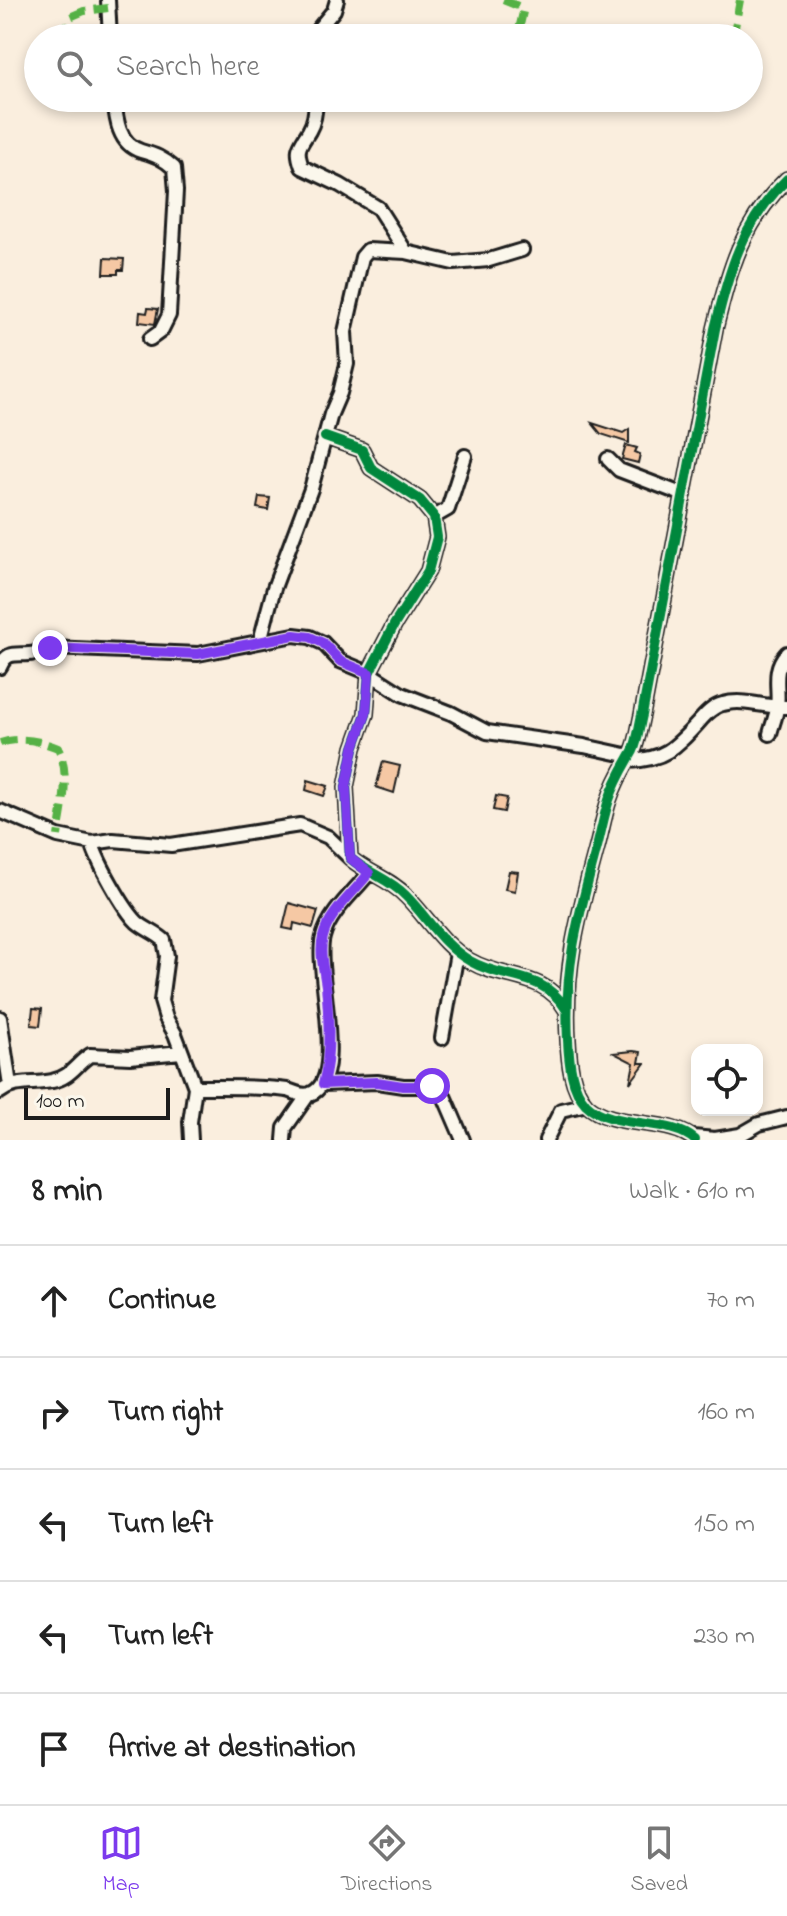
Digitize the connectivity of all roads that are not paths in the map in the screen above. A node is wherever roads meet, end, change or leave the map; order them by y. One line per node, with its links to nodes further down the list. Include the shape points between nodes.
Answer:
1 (108, 0): 3 (street)
2 (337, 0): 4 (street)
3 (109, 24)
4 (322, 24)
5 (115, 112): 10 (street, via 117,127 128,144 174,168 169,315)
6 (314, 112): 9 (street, via 300,142 302,167 378,208)
7 (787, 179): 14 (street, via 759,208 726,284)
8 (522, 250): 9 (street, via 453,263)
9 (406, 252): 11 (street, via 368,250 362,257 345,332 347,364)
10 (150, 339)
11 (325, 437): 15 (street, via 362,450 371,468 420,500); 16 (street)
12 (465, 456): 15 (street, via 448,509)
13 (608, 459): 14 (street, via 619,470)
14 (684, 495): 22 (street)
15 (434, 517): 19 (street, via 437,537 428,571)
16 (260, 641): 18 (street, via 198,654 50,648 32,655 12,653); 19 (street, via 310,637 340,661)
17 (787, 653): 20 (street, via 776,677)
18 (0, 667)
19 (369, 673): 22 (street, via 402,694 487,732); 25 (street, via 366,714 346,787)
20 (782, 707): 21 (street); 22 (street, via 723,704 708,712 670,752 648,760)
21 (770, 734)
22 (629, 758): 28 (street, via 608,802 573,937)
23 (0, 811): 24 (street, via 58,836)
24 (92, 843): 25 (street, via 171,845 300,825 328,837); 31 (street, via 98,864 122,902 137,922 164,940 161,1001)
25 (350, 858): 26 (street)
26 (369, 873): 27 (street, via 406,896); 32 (street, via 328,923 322,939 329,1041)
27 (457, 953): 28 (street, via 546,987); 30 (street)
28 (566, 1009): 36 (street, via 570,1068)
29 (0, 1018): 34 (street)
30 (442, 1038)
31 (181, 1052): 33 (street); 34 (street, via 90,1055 67,1076)
32 (323, 1084): 35 (street); 41 (street, via 432,1086 444,1096)
33 (195, 1087): 35 (street, via 266,1088); 39 (street)
34 (5, 1088)
35 (308, 1095): 40 (street, via 285,1128)
36 (582, 1098): 38 (street, via 615,1118); 42 (street, via 583,1105 561,1110)
37 (787, 1117): 38 (street, via 740,1135)
38 (694, 1138)
39 (191, 1140)
40 (284, 1140)
41 (463, 1140)
42 (546, 1140)

